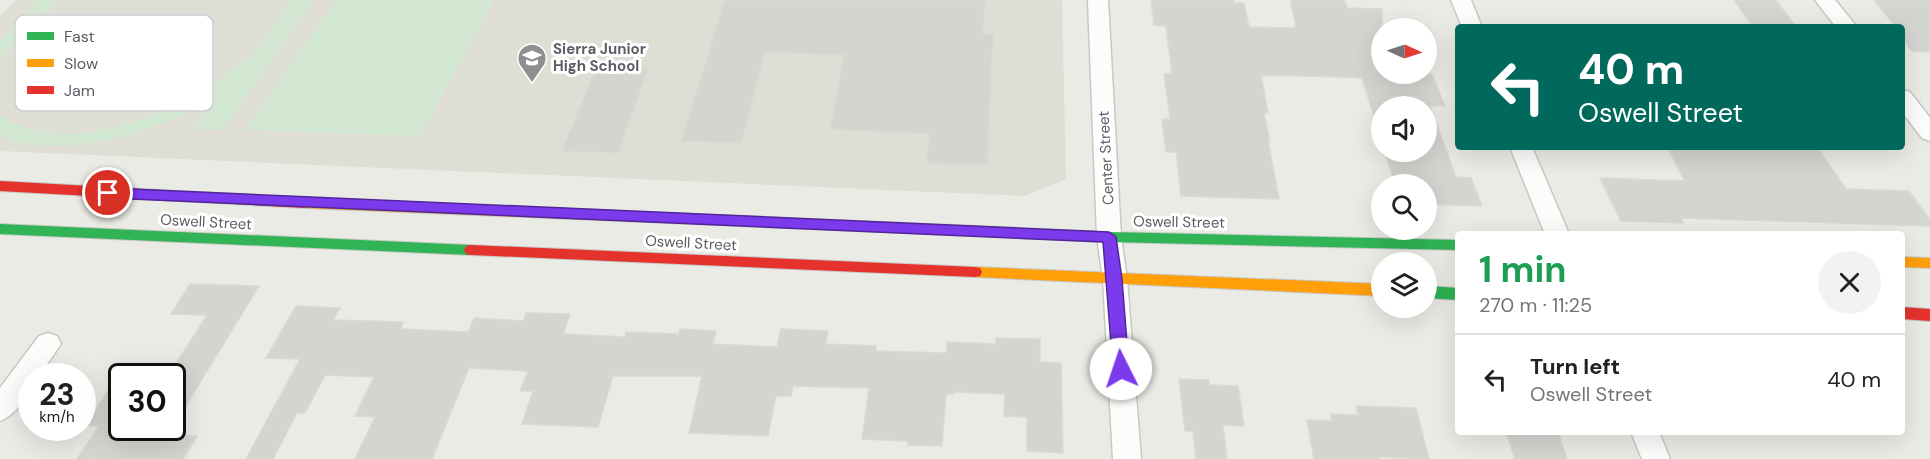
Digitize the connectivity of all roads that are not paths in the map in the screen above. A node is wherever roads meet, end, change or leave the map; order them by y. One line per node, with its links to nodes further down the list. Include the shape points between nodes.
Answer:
1 (1098, 0): 12 (street, Center Street)
2 (1461, 0): 4 (street)
3 (1826, 0): 5 (street)
4 (1471, 24)
5 (1845, 24)
6 (1905, 102): 7 (street)
7 (1930, 133)
8 (1522, 150): 11 (street)
9 (0, 186): 12 (main road, Oswell Street, via 151,196)
10 (0, 230): 16 (main road, Oswell Street)
11 (1556, 231)
12 (1109, 237): 13 (main road, Oswell Street); 16 (street, Center Street)
13 (1455, 245)
14 (1905, 262): 15 (main road)
15 (1930, 263)
16 (1115, 279): 17 (main road, Oswell Street); 25 (street, Center Street)
17 (1371, 290)
18 (1437, 293): 19 (main road)
19 (1455, 294)
20 (1905, 313): 21 (main road)
21 (1930, 315)
22 (48, 344): 23 (street)
23 (0, 409)
24 (1646, 435): 26 (street)
25 (1127, 459)
26 (1656, 459)

